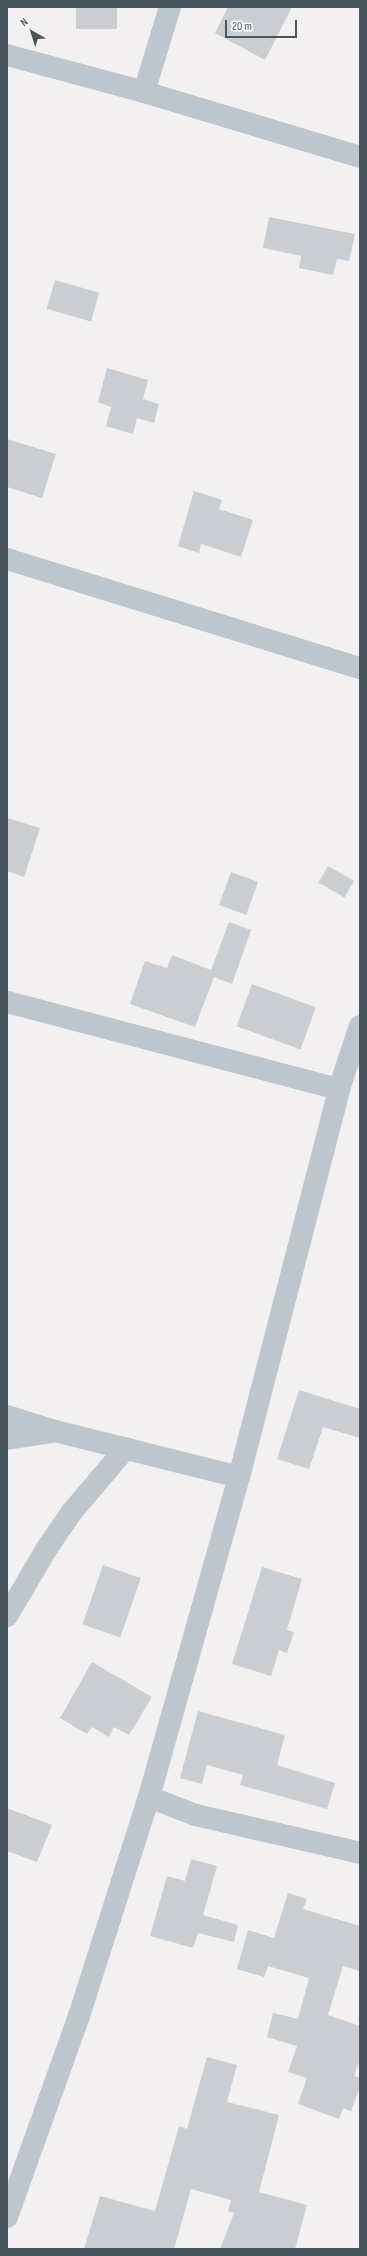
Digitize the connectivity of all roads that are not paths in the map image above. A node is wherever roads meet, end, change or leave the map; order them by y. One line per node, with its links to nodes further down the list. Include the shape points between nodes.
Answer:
1 (170, 7): 3 (street)
2 (7, 55): 3 (street)
3 (144, 92): 4 (street)
4 (360, 157)
5 (7, 559): 6 (street)
6 (360, 668)
7 (7, 1002): 9 (street)
8 (360, 1026): 9 (street)
9 (339, 1089): 14 (street)
10 (7, 1416): 11 (street)
11 (55, 1431): 12 (street); 13 (street)
12 (7, 1439)
13 (126, 1448): 14 (street); 15 (street, via 71,1513)
14 (239, 1477): 16 (street)
15 (7, 1616)
16 (149, 1797): 17 (street, via 196,1815); 18 (street, via 79,2016)
17 (360, 1853)
18 (7, 2217)

